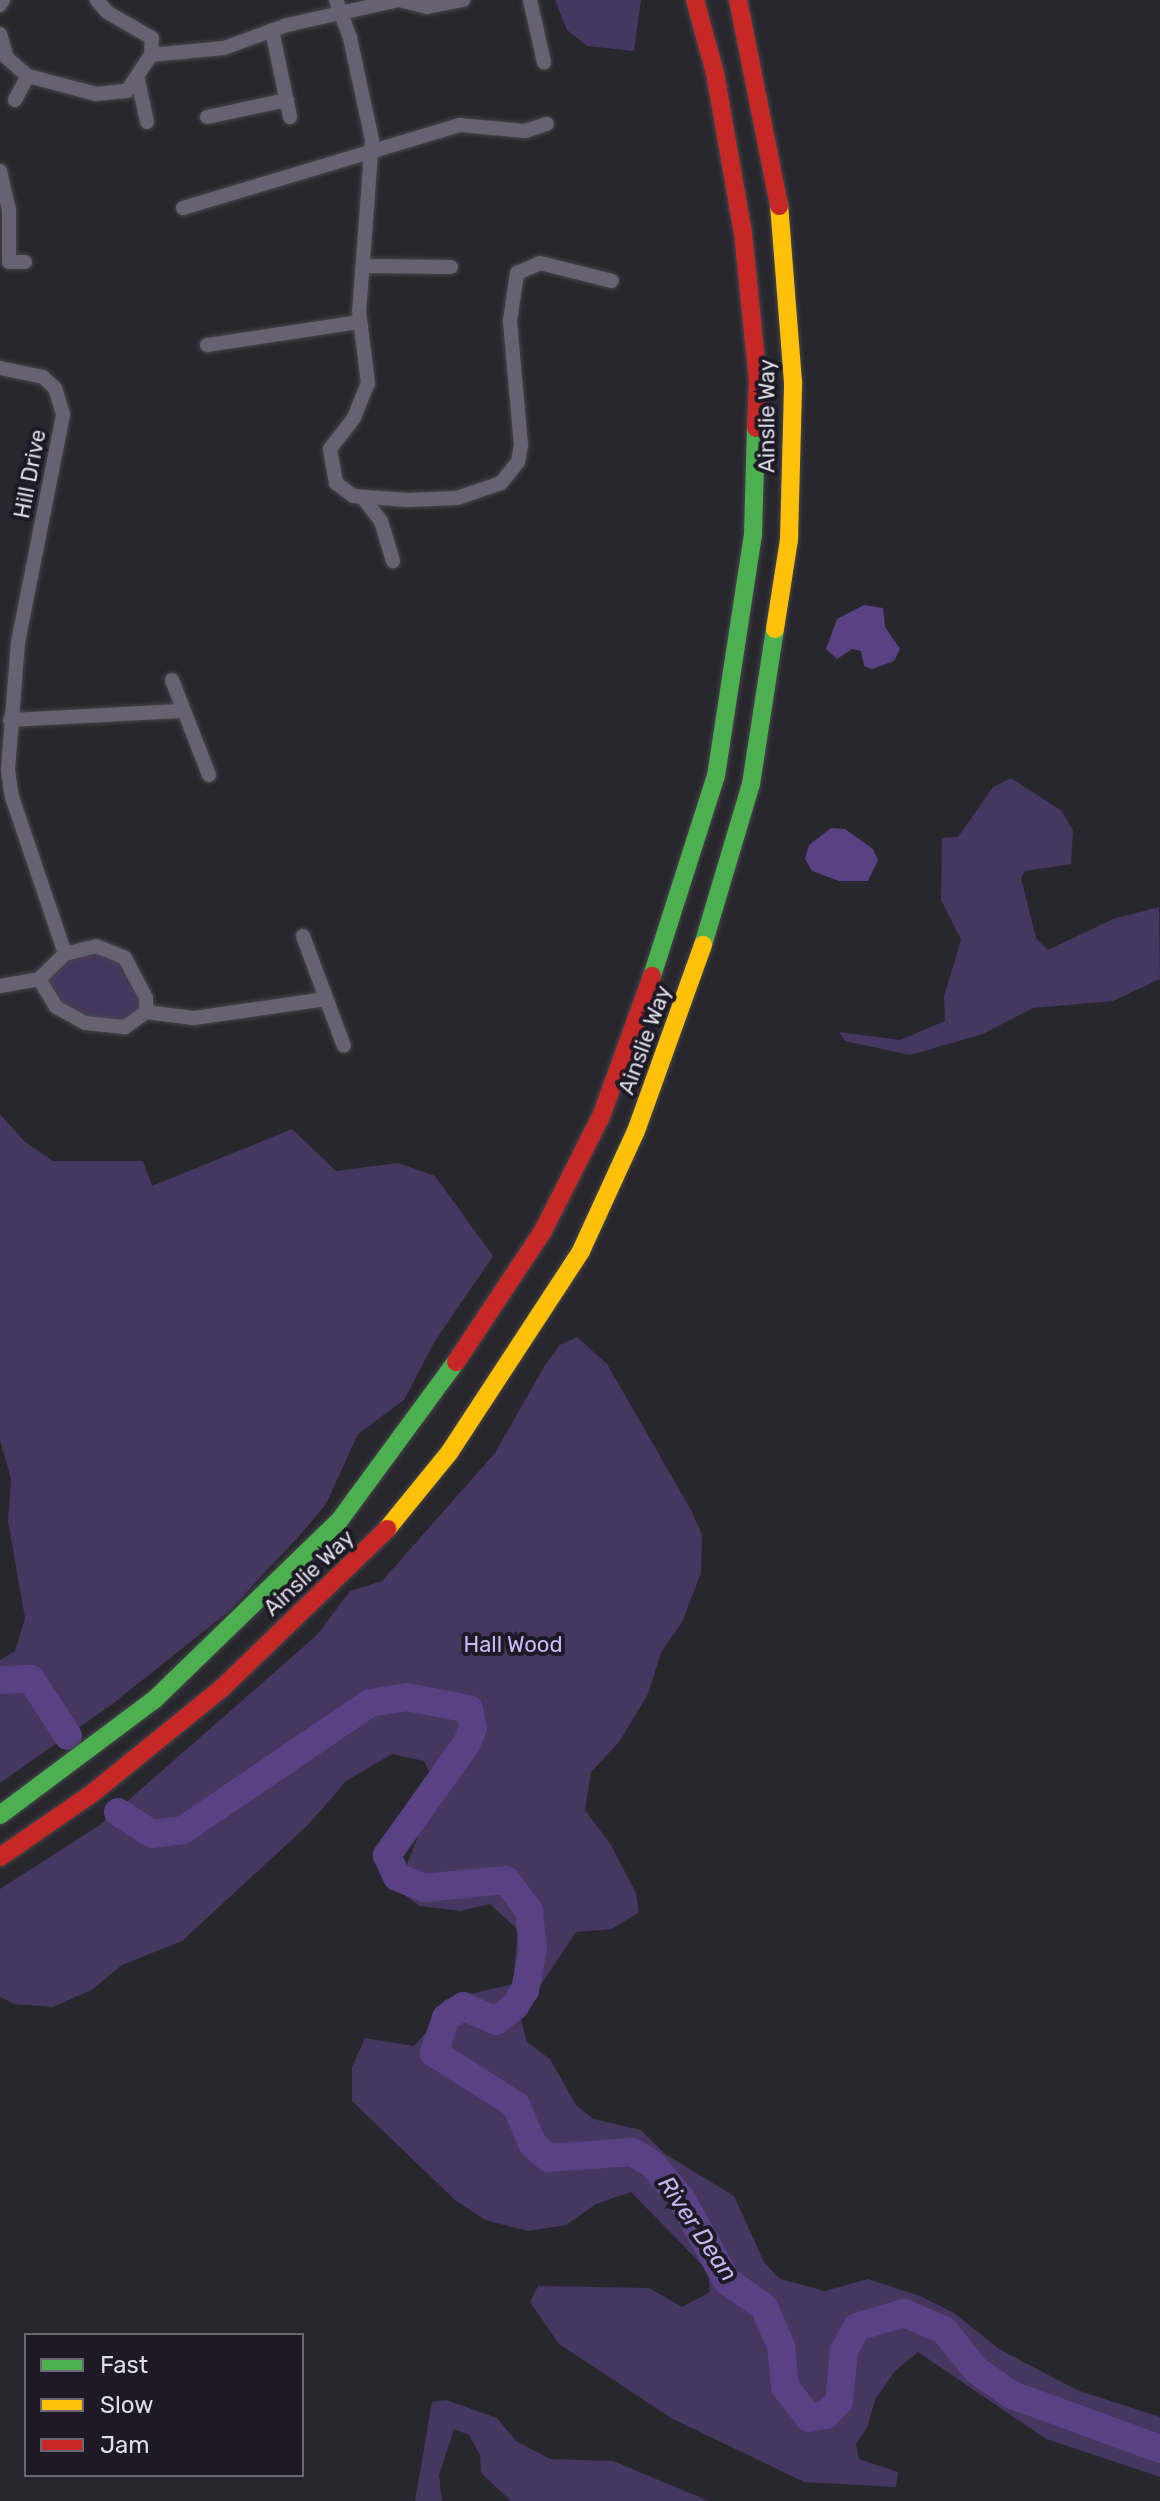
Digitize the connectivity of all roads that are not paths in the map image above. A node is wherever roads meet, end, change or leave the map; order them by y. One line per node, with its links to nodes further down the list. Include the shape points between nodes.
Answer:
1 (97, 0): 9 (street, via 107,12 145,30 152,38)
2 (463, 0): 6 (street, via 427,7 399,0)
3 (530, 0): 10 (street)
4 (695, 0): 43 (highway, Ainslie Way, via 715,73 743,233 758,381 753,535 716,776 682,893 602,1114 543,1231 481,1328 339,1521 154,1700)
5 (738, 0): 44 (highway, Ainslie Way, via 783,228 793,382 789,540 751,784 683,1012 636,1131 581,1251 519,1350 449,1453 372,1548 221,1689 90,1795)
6 (338, 7): 7 (street); 19 (street)
7 (272, 30): 9 (street, via 224,48); 14 (street)
8 (0, 34): 11 (street, via 7,58)
9 (151, 55): 12 (street)
10 (544, 62)
11 (28, 76): 12 (street, via 96,94 127,91); 13 (street)
12 (138, 80): 17 (street)
13 (15, 100)
14 (287, 100): 15 (street); 16 (street)
15 (207, 117)
16 (290, 117)
17 (147, 122)
18 (547, 124): 19 (street, via 525,131 460,125)
19 (372, 145): 21 (street); 23 (street)
20 (0, 171): 22 (street, via 9,209 9,262)
21 (183, 208)
22 (25, 262)
23 (366, 266): 24 (street); 26 (street)
24 (451, 267)
25 (612, 281): 29 (street, via 540,263 517,273 510,321 521,445 518,462 501,483 457,498)
26 (359, 322): 27 (street); 29 (street, via 367,392 328,457 336,483)
27 (207, 345)
28 (0, 368): 33 (street, Hill Drive, via 43,377 55,388 63,415 18,642)
29 (363, 498): 30 (street, via 381,521)
30 (393, 561)
31 (172, 680): 32 (street)
32 (183, 711): 33 (street); 35 (street)
33 (10, 720): 34 (street, Hill Drive)
34 (4, 770): 37 (street, Hill Drive)
35 (209, 775)
36 (303, 936): 40 (street)
37 (65, 954): 38 (street); 41 (street, via 96,946 115,950 137,975)
38 (39, 979): 39 (street); 41 (street, via 65,1015 85,1023 125,1027)
39 (0, 986)
40 (326, 999): 41 (street, via 194,1018); 42 (street)
41 (146, 1012)
42 (344, 1046)
43 (0, 1815)
44 (0, 1857)

